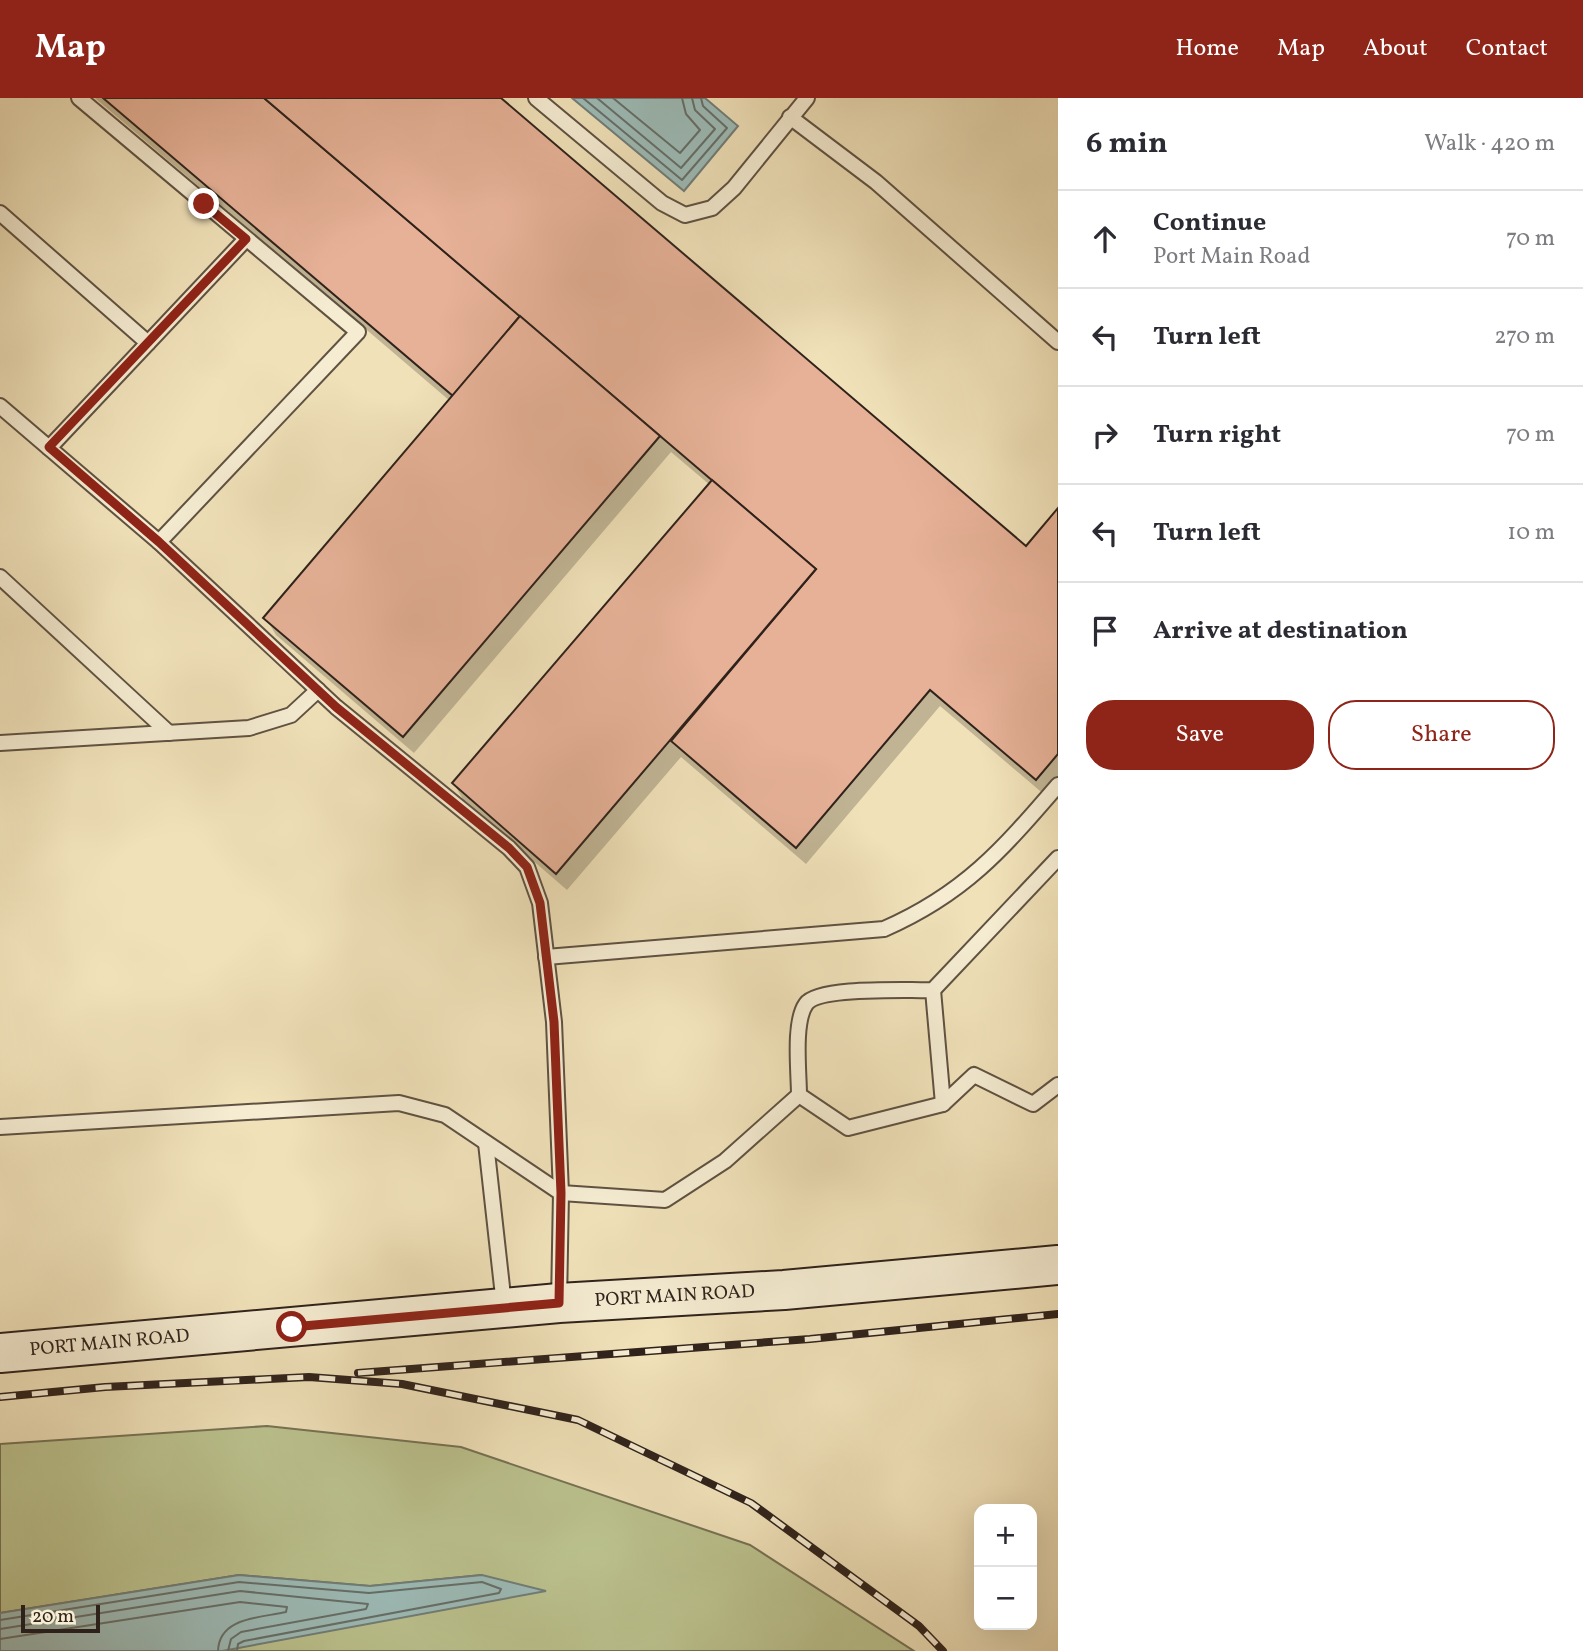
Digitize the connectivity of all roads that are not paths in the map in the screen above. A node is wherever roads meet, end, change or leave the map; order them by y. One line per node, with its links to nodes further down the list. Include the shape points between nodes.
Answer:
1 (79, 98): 6 (lane)
2 (536, 98): 4 (lane, via 662,203 685,215 712,208 734,188)
3 (807, 98): 4 (lane)
4 (790, 117): 7 (lane, via 876,182)
5 (0, 214): 8 (lane)
6 (246, 239): 8 (lane); 11 (lane, via 358,332)
7 (1058, 342)
8 (148, 343): 10 (lane)
9 (0, 405): 10 (lane)
10 (49, 447): 11 (lane)
11 (159, 542): 13 (lane)
12 (0, 577): 14 (lane)
13 (318, 690): 14 (lane, via 291,715 249,728); 18 (lane, via 527,867 540,903)
14 (169, 733): 15 (lane)
15 (0, 743)
16 (1058, 785): 18 (lane, via 1009,843 959,887 926,910 884,929)
17 (1058, 858): 19 (lane)
18 (546, 957): 25 (lane, via 554,1022)
19 (933, 990): 21 (lane, via 839,992 817,996 806,1004 799,1024); 22 (lane)
20 (1058, 1085): 22 (lane, via 1033,1104 974,1075)
21 (799, 1095): 22 (lane, via 848,1128); 25 (lane, via 725,1161 665,1199)
22 (943, 1104)
23 (0, 1128): 24 (lane, via 399,1103 445,1115)
24 (486, 1143): 25 (lane); 28 (lane)
25 (561, 1193): 27 (lane)
26 (1058, 1265): 27 (main road, PORT MAIN ROAD, via 783,1290)
27 (559, 1303): 28 (main road, PORT MAIN ROAD)
28 (505, 1308): 29 (main road, PORT MAIN ROAD)
29 (0, 1353)

